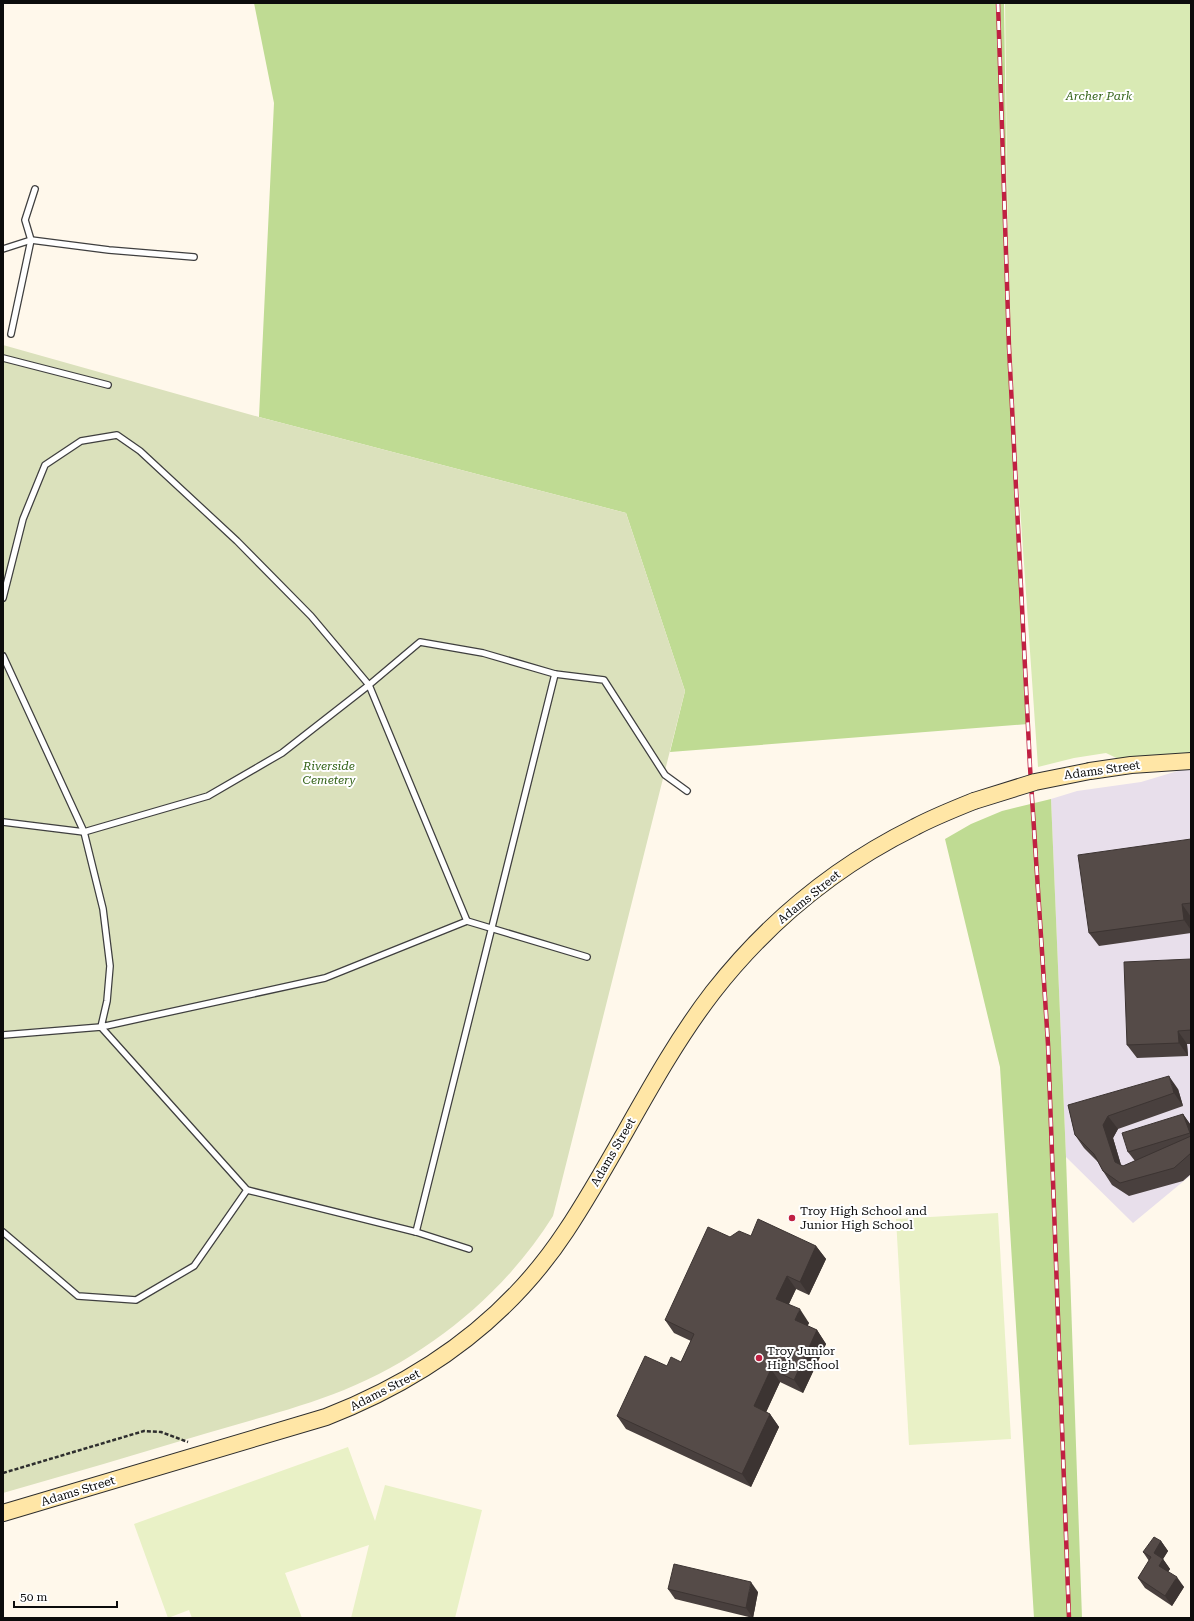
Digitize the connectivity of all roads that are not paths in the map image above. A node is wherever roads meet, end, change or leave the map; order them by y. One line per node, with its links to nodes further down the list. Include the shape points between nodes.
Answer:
1 (35, 189): 2 (lane, via 25,220)
2 (32, 240): 3 (lane); 4 (lane); 5 (lane)
3 (3, 249)
4 (194, 257)
5 (11, 334)
6 (3, 358): 7 (lane)
7 (108, 385)
8 (3, 598): 11 (lane, via 23,519 45,465 81,441 117,435 140,452 237,541 310,616)
9 (3, 656): 15 (lane)
10 (555, 674): 11 (lane, via 483,653 420,642); 13 (lane, via 604,680 665,775); 17 (lane)
11 (369, 686): 15 (lane, via 282,753 208,796); 16 (lane)
12 (1191, 761): 26 (street, Adams Street, bridge, via 1090,771 1035,782 974,801 914,827 858,859 805,898 757,942 694,1018 566,1231 547,1257 505,1305 457,1347 416,1375 370,1399 326,1417)
13 (687, 791)
14 (3, 822): 15 (lane)
15 (84, 832): 19 (lane, via 103,909 110,966 107,1001)
16 (467, 921): 17 (lane); 19 (lane, via 325,978)
17 (492, 928): 18 (lane); 24 (lane)
18 (587, 957)
19 (100, 1027): 20 (lane); 22 (lane)
20 (4, 1035): 21 (lane)
21 (3, 1042)
22 (247, 1190): 23 (lane, via 194,1266 136,1300 78,1296); 24 (lane)
23 (3, 1232)
24 (416, 1232): 25 (lane)
25 (469, 1249)
26 (3, 1513)

